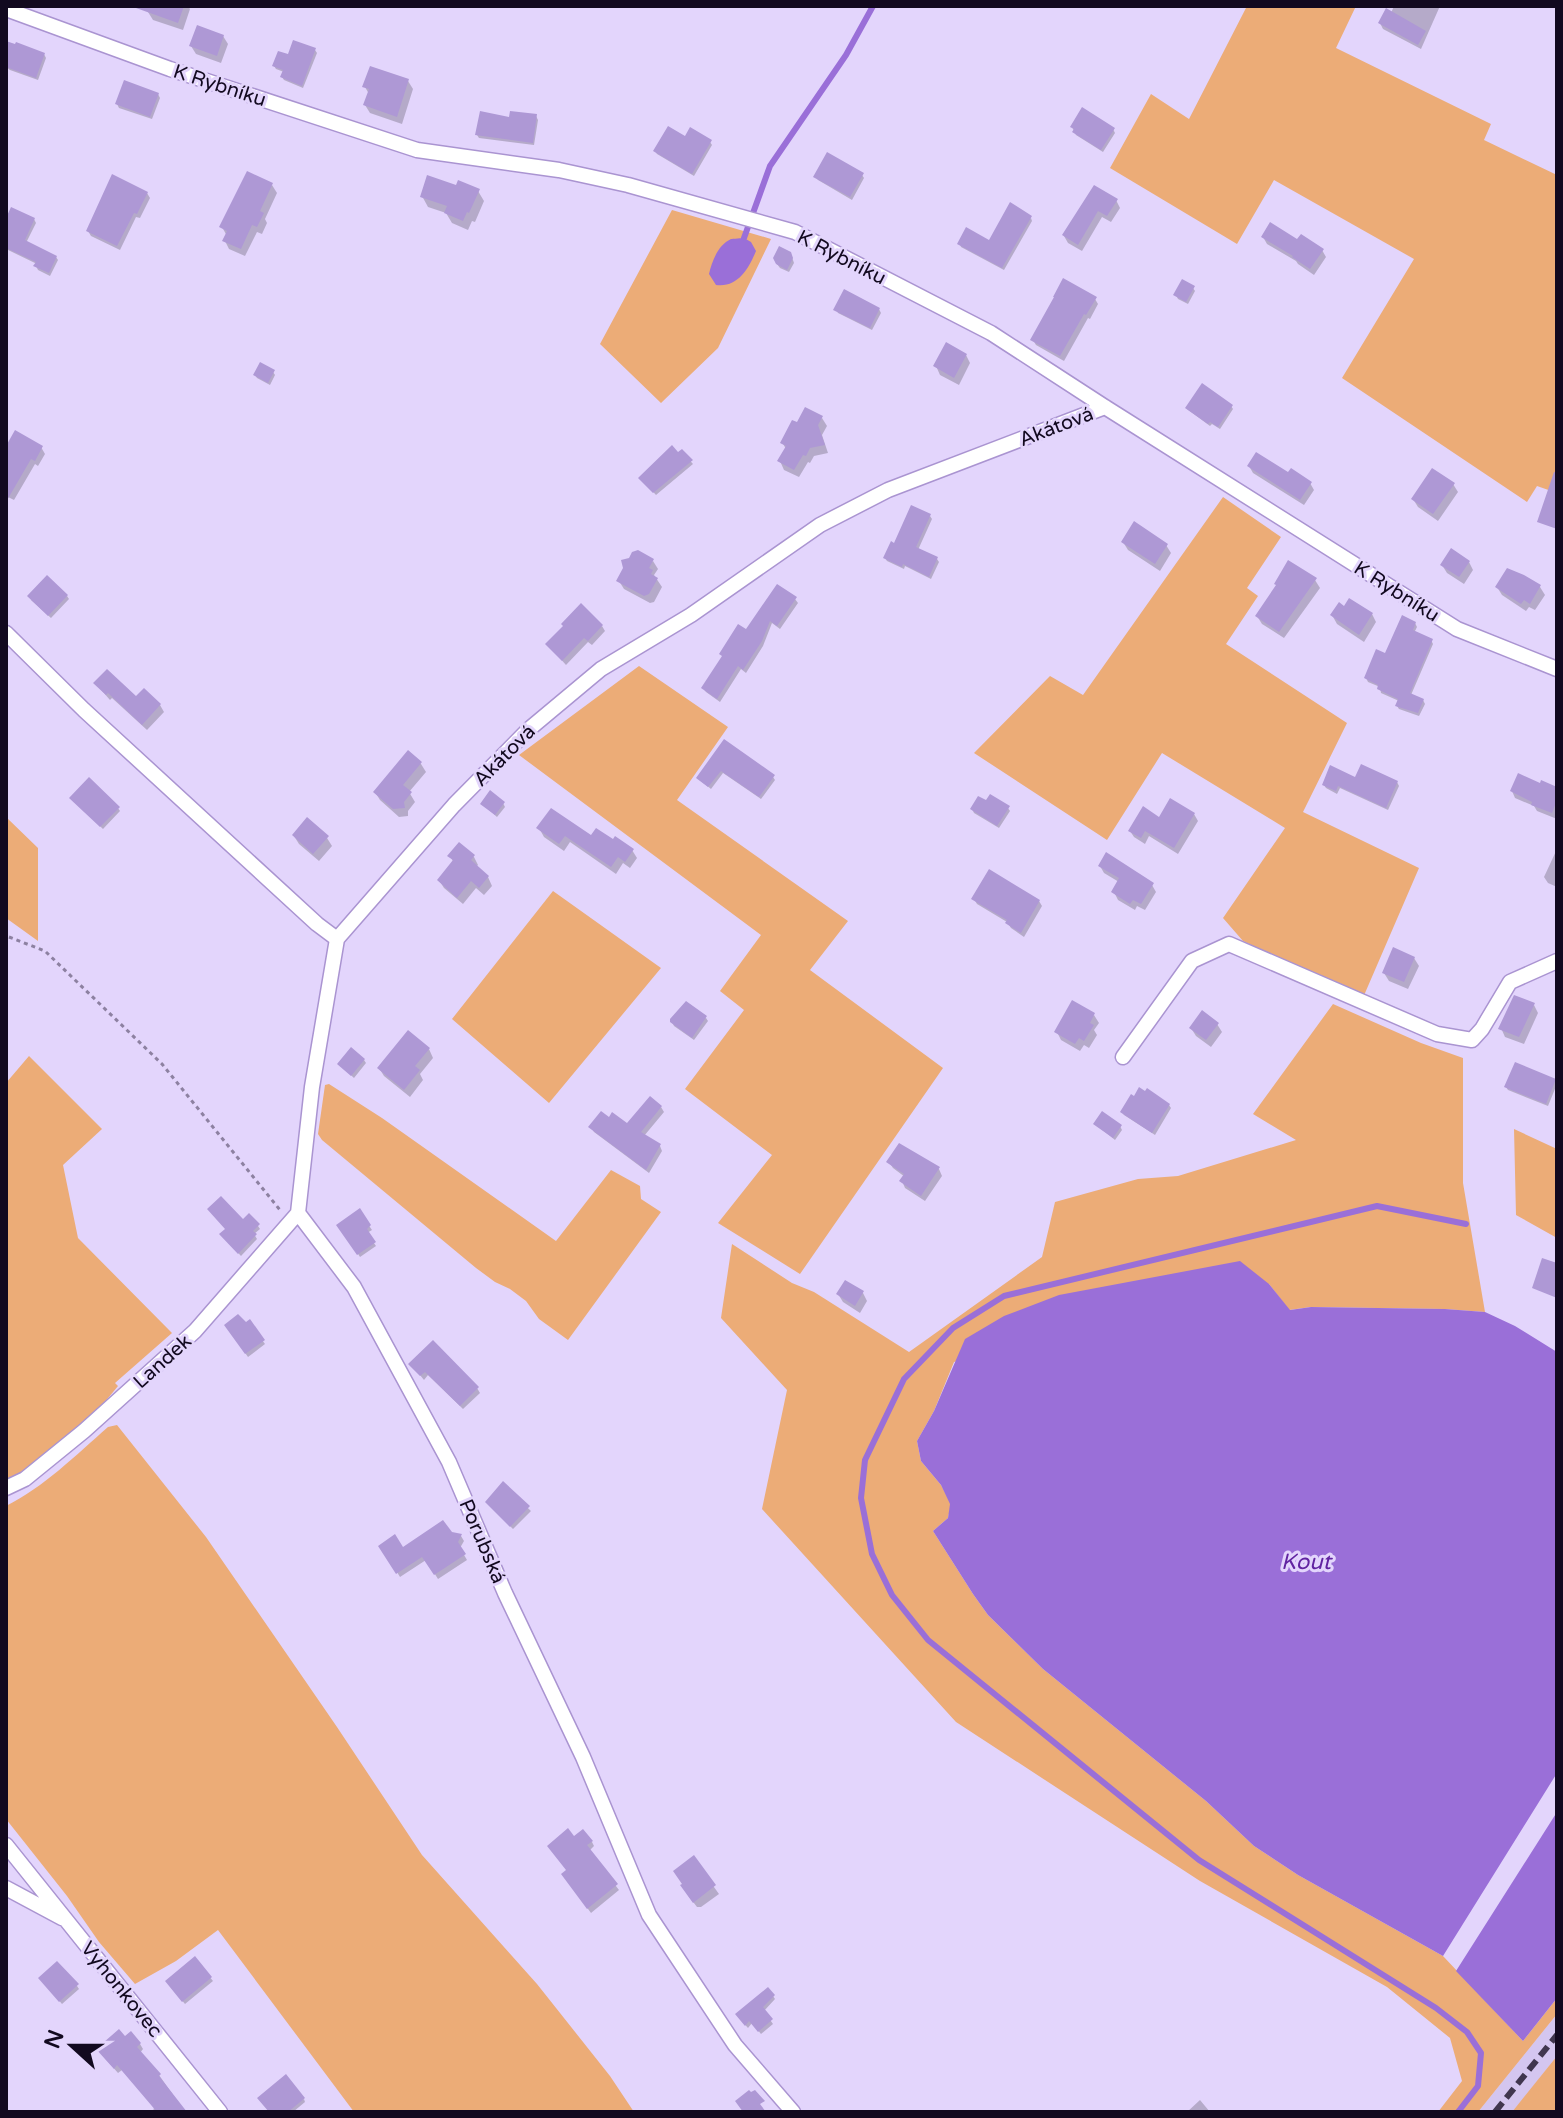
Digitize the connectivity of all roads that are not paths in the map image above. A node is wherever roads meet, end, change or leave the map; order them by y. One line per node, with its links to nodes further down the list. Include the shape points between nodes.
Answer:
1 (6, 9): 2 (street, K Rybníku, via 417,150 559,170 795,232 991,333)
2 (1105, 407): 4 (street, K Rybníku, via 1457,629); 5 (street, Akátová, via 888,490 820,525 691,615 601,669 528,730 454,805)
3 (6, 633): 5 (street)
4 (1557, 669)
5 (337, 939): 8 (street)
6 (1557, 961): 7 (street, via 1510,982 1472,1040 1437,1034 1229,944 1192,961)
7 (1123, 1057)
8 (294, 1218): 9 (street, Landek, via 195,1331 72,1441); 14 (street, Porubská, via 354,1287 449,1462 649,1915 735,2045)
9 (6, 1488)
10 (6, 1845): 12 (street)
11 (6, 1888): 12 (street, Vyhonkovec)
12 (67, 1921): 13 (street, Vyhonkovec)
13 (220, 2112)
14 (793, 2112)

